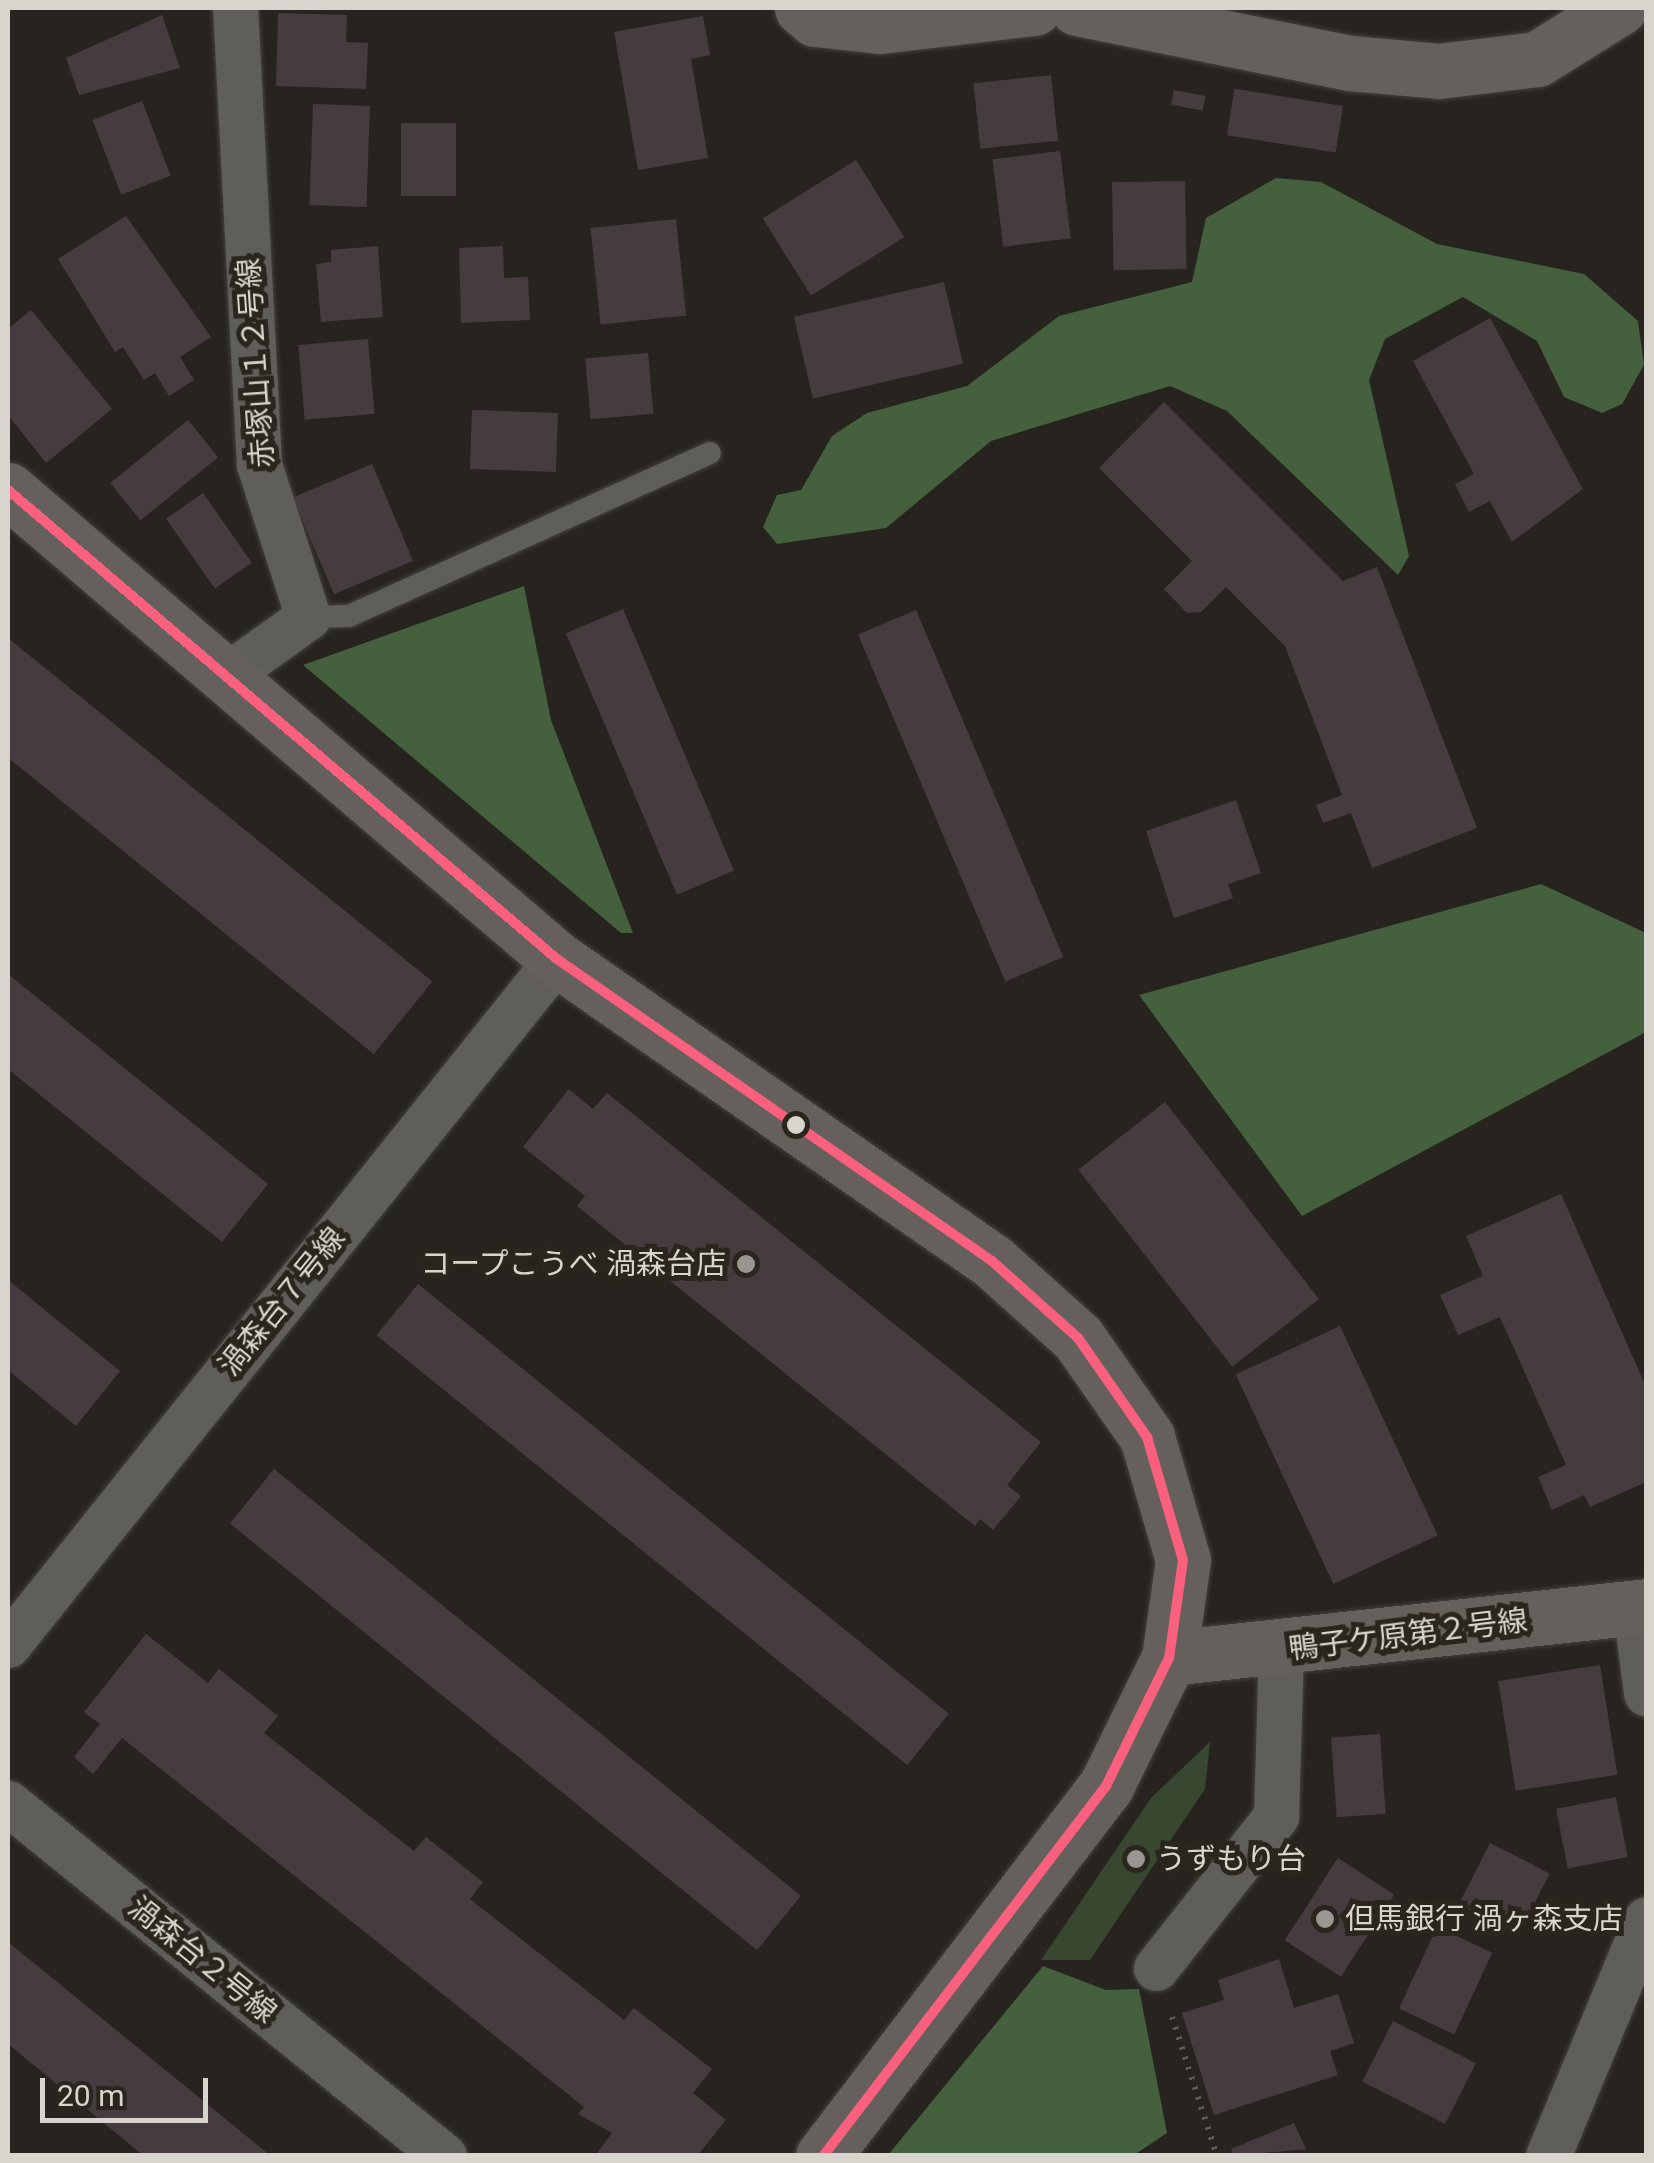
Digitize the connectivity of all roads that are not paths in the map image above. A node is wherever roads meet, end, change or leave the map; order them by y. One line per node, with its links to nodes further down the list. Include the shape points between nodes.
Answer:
1 (236, 8): 8 (street, 赤塚山１２号線, via 259,464)
2 (802, 8): 3 (street, via 815,19 880,26)
3 (1034, 8)
4 (1078, 8): 5 (street, via 1439,71 1537,58)
5 (1619, 8)
6 (710, 453): 8 (lane, via 349,616)
7 (8, 490): 9 (street)
8 (308, 617): 9 (street)
9 (230, 673): 10 (street)
10 (557, 959): 12 (street, 渦森台７号線); 14 (street, via 992,1261 1078,1338 1147,1437 1182,1560)
11 (1641, 1606): 13 (street, 鴨子ケ原第２号線); 15 (street)
12 (8, 1645)
13 (1282, 1652): 14 (street, 鴨子ケ原第２号線); 18 (street, via 1276,1816)
14 (1169, 1658): 20 (street, via 1106,1786)
15 (1646, 1693)
16 (8, 1803): 19 (street, 渦森台２号線)
17 (1646, 1919): 21 (street)
18 (1156, 1968)
19 (444, 2156)
20 (823, 2156)
21 (1548, 2156)

